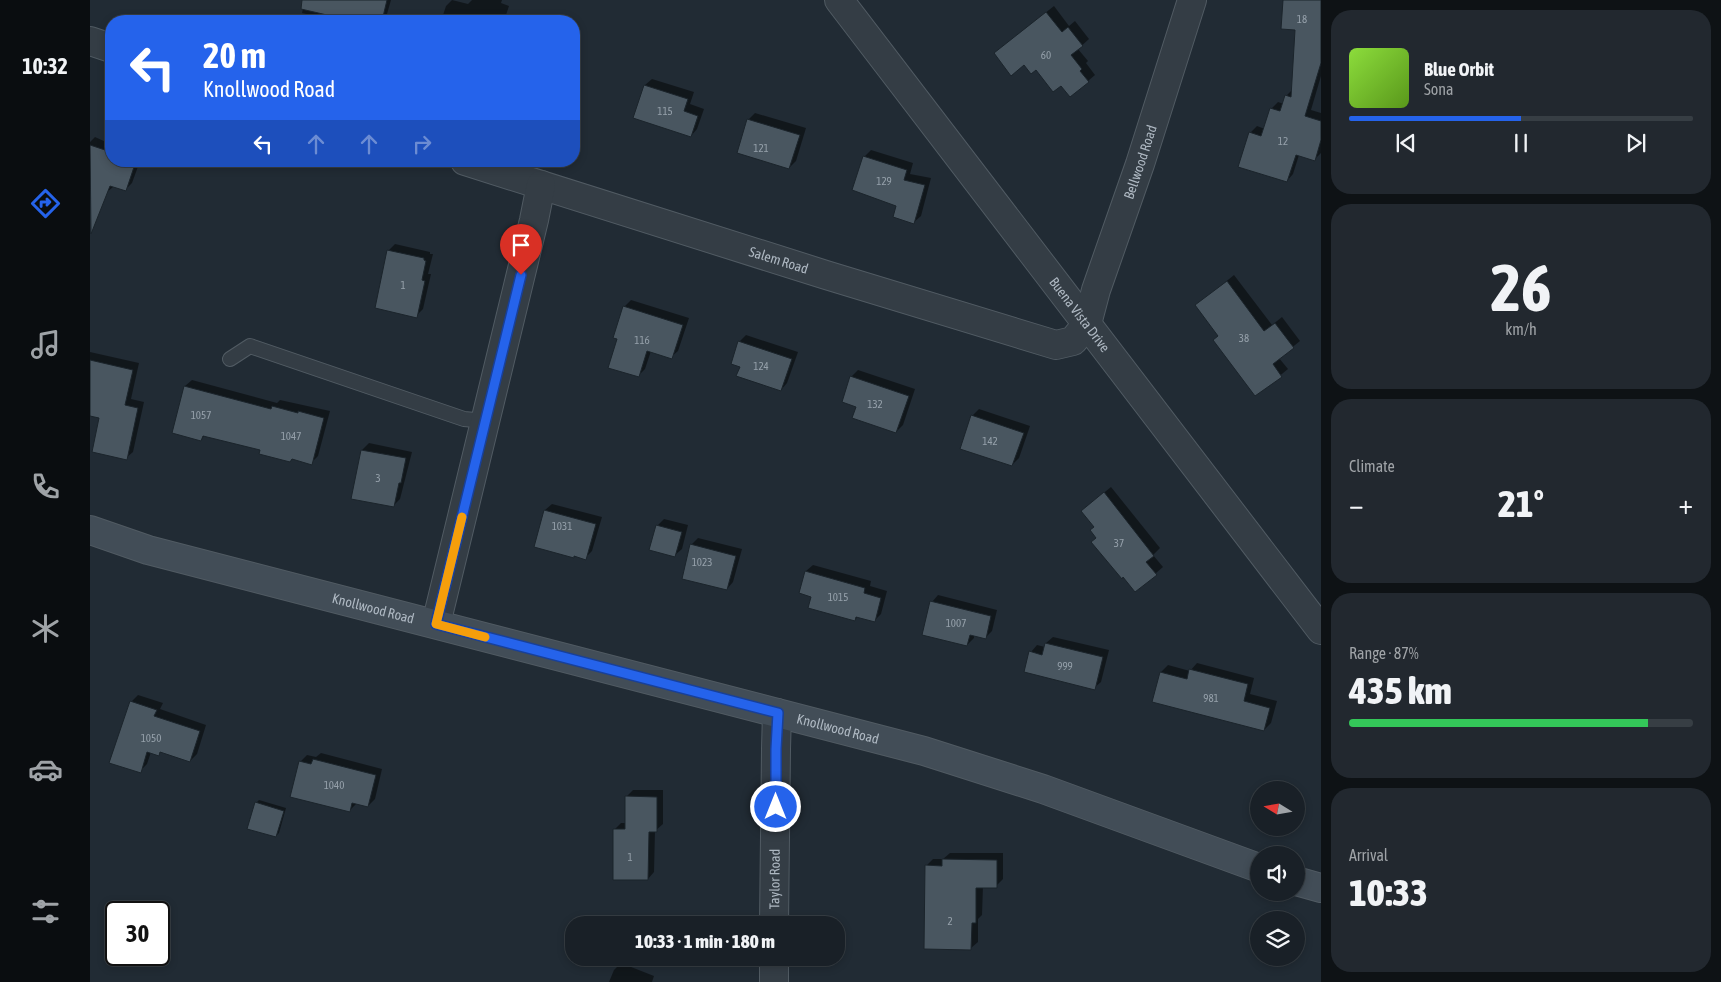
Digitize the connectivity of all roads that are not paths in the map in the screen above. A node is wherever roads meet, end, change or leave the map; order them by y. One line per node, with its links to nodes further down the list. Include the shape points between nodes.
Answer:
1 (839, 0): 7 (street, Buena Vista Drive)
2 (1192, 0): 7 (street, Bellwood Road)
3 (90, 41): 4 (street)
4 (105, 46)
5 (484, 167): 6 (street, Salem Road)
6 (541, 185): 7 (street, Salem Road, via 1056,345 1073,341); 9 (street)
7 (1087, 324): 12 (street, Buena Vista Drive)
8 (230, 359): 9 (lane, via 250,346 464,419)
9 (486, 421): 11 (street)
10 (90, 530): 11 (main road, Knollwood Road, via 148,550)
11 (436, 624): 13 (main road, Knollwood Road)
12 (1321, 630)
13 (778, 713): 14 (main road, Knollwood Road, via 924,751 1034,786); 17 (street, Taylor Road)
14 (1250, 865)
15 (1305, 884): 16 (main road)
16 (1321, 888)
17 (774, 916)
18 (774, 966): 19 (street)
19 (774, 982)

